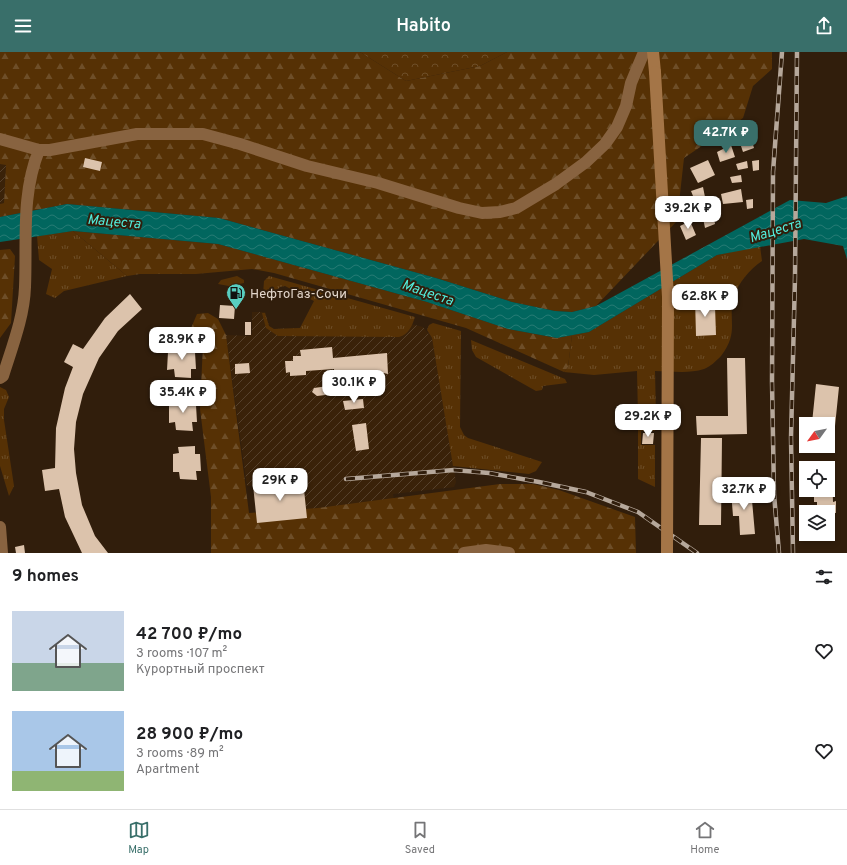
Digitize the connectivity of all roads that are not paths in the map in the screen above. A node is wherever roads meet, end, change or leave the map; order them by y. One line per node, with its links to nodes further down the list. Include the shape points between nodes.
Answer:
1 (644, 52): 4 (street, via 631,83 626,106 617,127 605,144 556,184 516,208 500,212 482,213 458,208 378,183 306,166 203,134 137,134)
2 (653, 52): 10 (main road, bridge, via 668,297)
3 (0, 139): 4 (street)
4 (39, 150): 5 (street, via 26,198 23,306 11,352)
5 (0, 378)
6 (0, 527): 7 (street)
7 (2, 553)
8 (464, 553): 9 (street, via 486,550)
9 (509, 553)
10 (667, 553)

